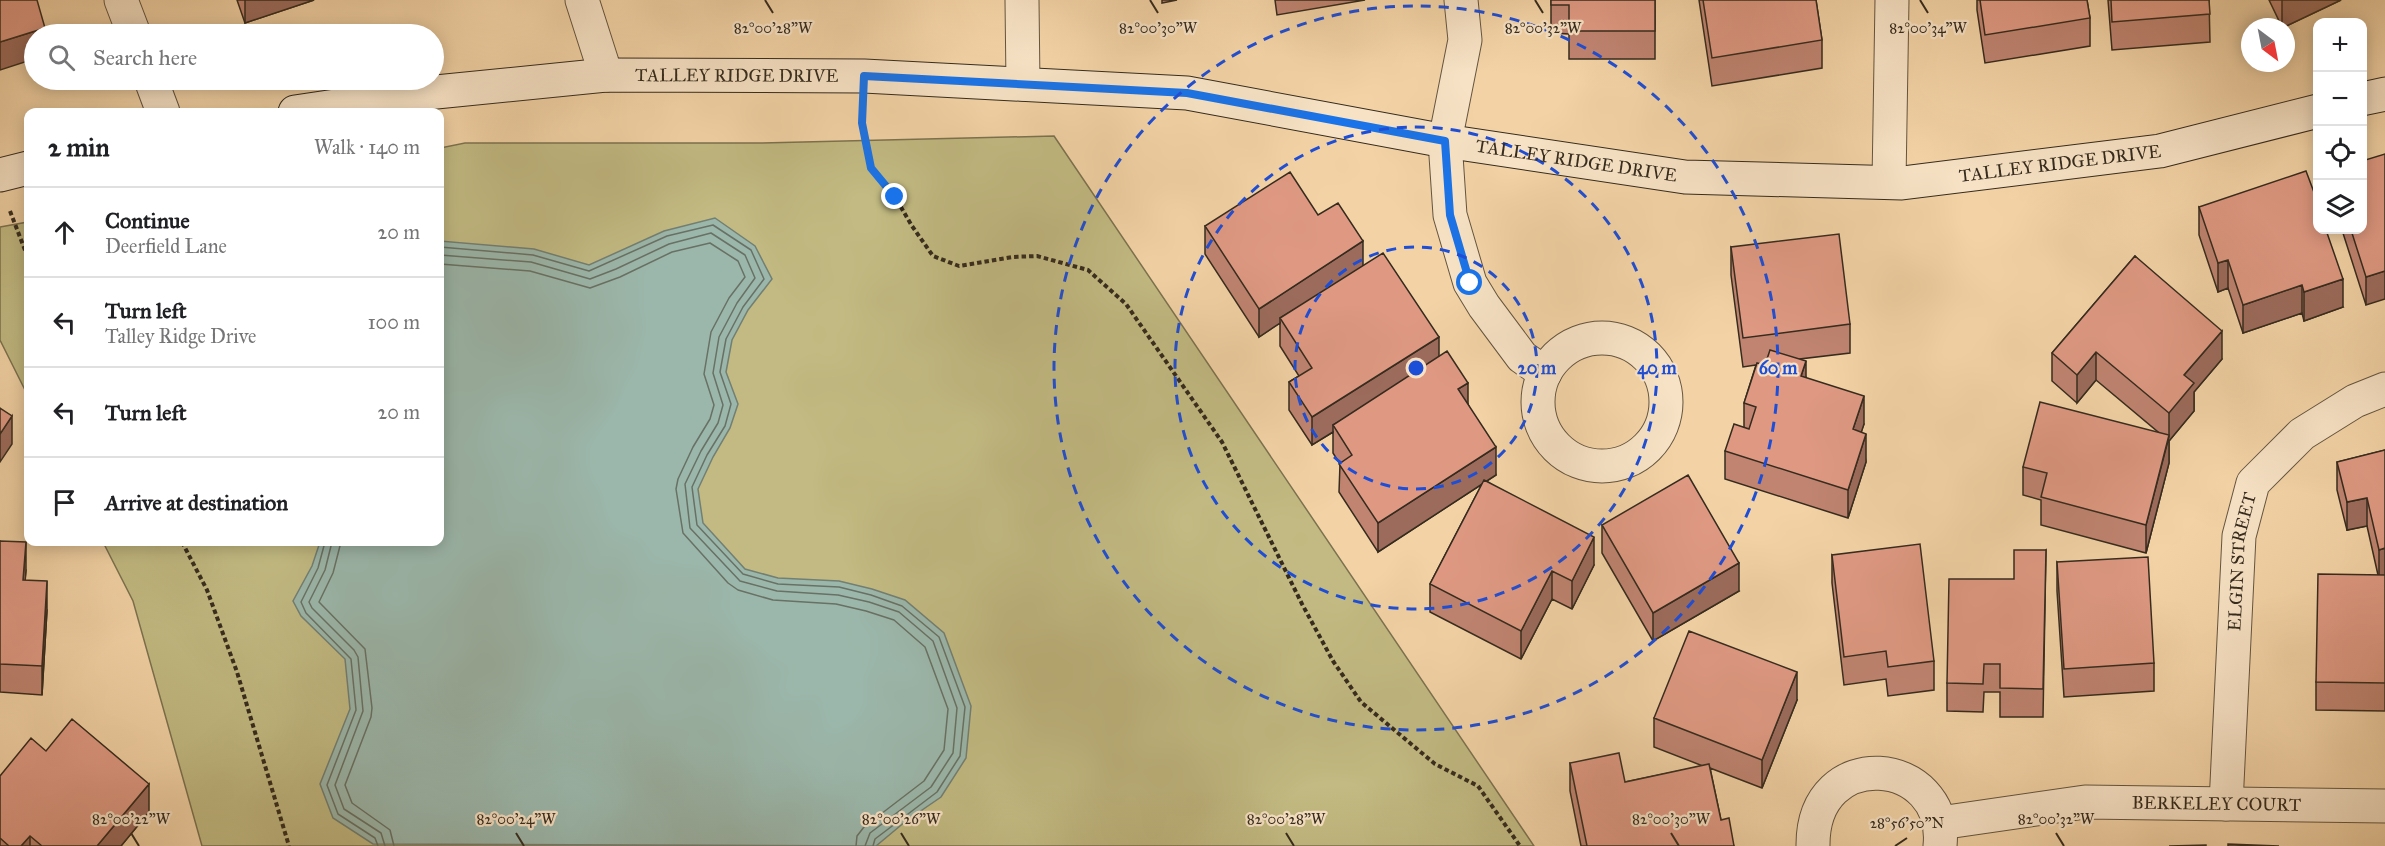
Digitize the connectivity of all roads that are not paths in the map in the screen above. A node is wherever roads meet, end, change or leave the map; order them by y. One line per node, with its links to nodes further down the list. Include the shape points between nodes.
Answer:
1 (121, 0): 6 (street)
2 (582, 0): 7 (street)
3 (1022, 0): 8 (street)
4 (1461, 0): 15 (street, via 1465,40)
5 (1892, 0): 18 (street)
6 (130, 24)
7 (606, 75): 8 (street, TALLEY RIDGE DRIVE, via 864,76); 13 (street, TALLEY RIDGE DRIVE, via 416,94)
8 (1023, 84): 15 (street, TALLEY RIDGE DRIVE, via 1187,93)
9 (155, 90): 12 (street)
10 (2385, 94): 11 (street)
11 (2367, 98)
12 (162, 108)
13 (322, 108)
14 (2313, 112): 18 (street, TALLEY RIDGE DRIVE, via 2160,151)
15 (1445, 141): 18 (street, TALLEY RIDGE DRIVE, via 1685,177); 19 (street, via 1450,215 1470,283 1522,357)
16 (24, 169): 17 (street)
17 (0, 175)
18 (1889, 182)
19 (1545, 373)
20 (2385, 389): 21 (street, ELGIN STREET, via 2355,401 2302,434 2253,483 2239,536)
21 (2226, 804): 22 (street, BERKELEY COURT); 23 (street, BERKELEY COURT, via 2085,802)
22 (2385, 806)
23 (1940, 835): 24 (street, BERKELEY COURT, via 1932,803 1917,787 1897,776 1875,772 1853,777 1834,789 1820,806 1813,827)
24 (1813, 846)

